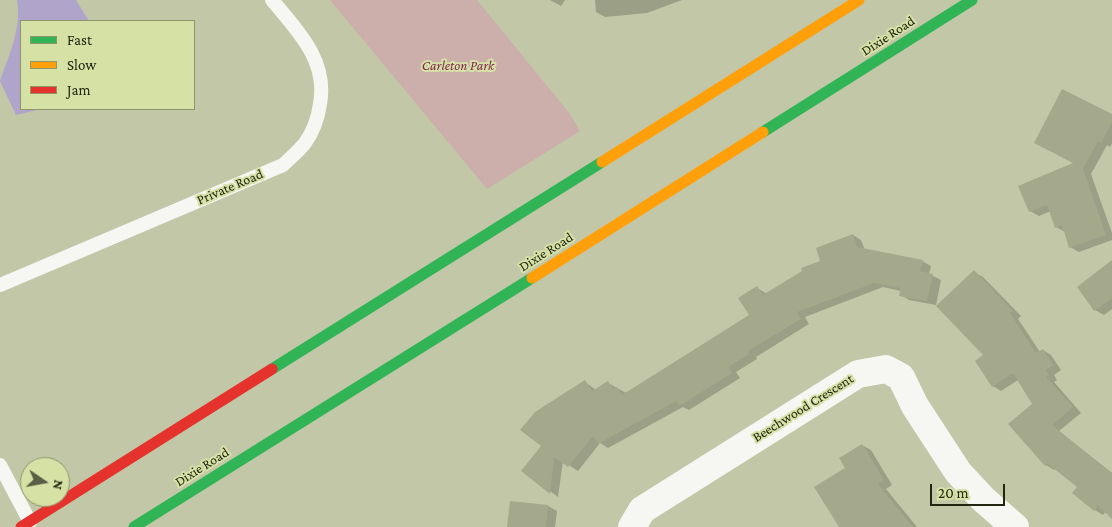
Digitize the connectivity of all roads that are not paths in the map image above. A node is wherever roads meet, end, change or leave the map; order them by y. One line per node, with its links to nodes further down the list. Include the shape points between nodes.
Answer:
1 (272, 0): 4 (lane, Private Road, via 304,39 318,63 323,89 318,120 305,144 283,165)
2 (859, 0): 6 (main road)
3 (972, 0): 7 (main road, Dixie Road)
4 (0, 285)
5 (0, 466): 6 (lane)
6 (28, 525)
7 (134, 527)
8 (632, 527): 9 (street, Beechwood Crescent, via 642,510 858,374 886,369 901,377 958,472)
9 (1015, 527)

